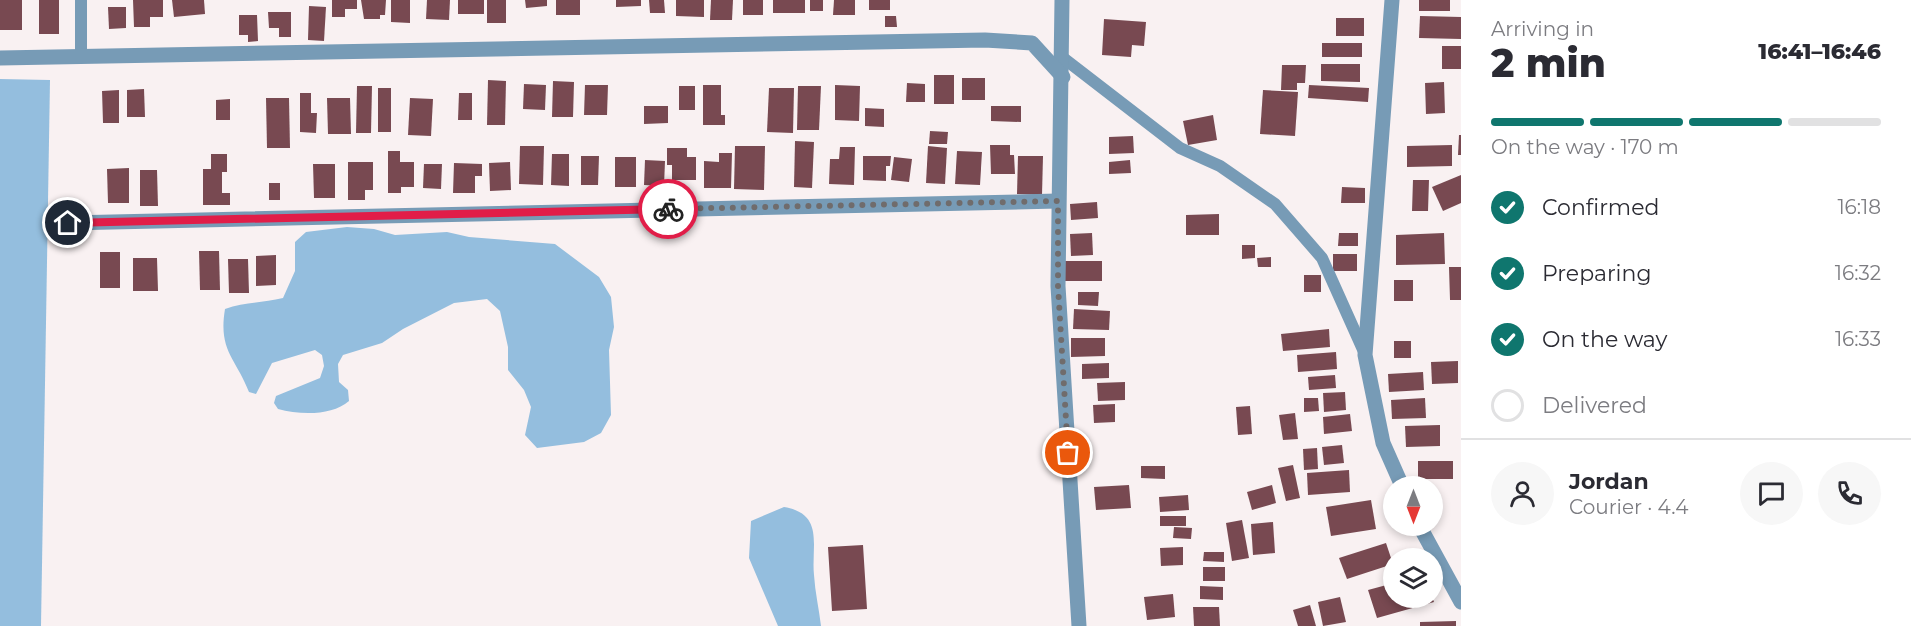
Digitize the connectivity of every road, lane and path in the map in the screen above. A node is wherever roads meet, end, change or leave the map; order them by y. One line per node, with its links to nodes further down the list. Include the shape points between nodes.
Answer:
1 (81, 0): 4 (lane)
2 (1062, 0): 5 (street)
3 (1392, 0): 10 (street)
4 (81, 57): 6 (street); 7 (street, via 985,40 1032,43)
5 (1062, 57): 7 (street); 10 (lane, via 1180,148 1220,166 1275,204 1322,258)
6 (0, 58)
7 (1063, 77): 8 (street)
8 (1058, 201): 9 (street); 14 (street, via 1058,286)
9 (68, 223)
10 (1365, 355): 11 (street, via 1383,443)
11 (1398, 476)
12 (1425, 536): 13 (street)
13 (1461, 602)
14 (1079, 626)

